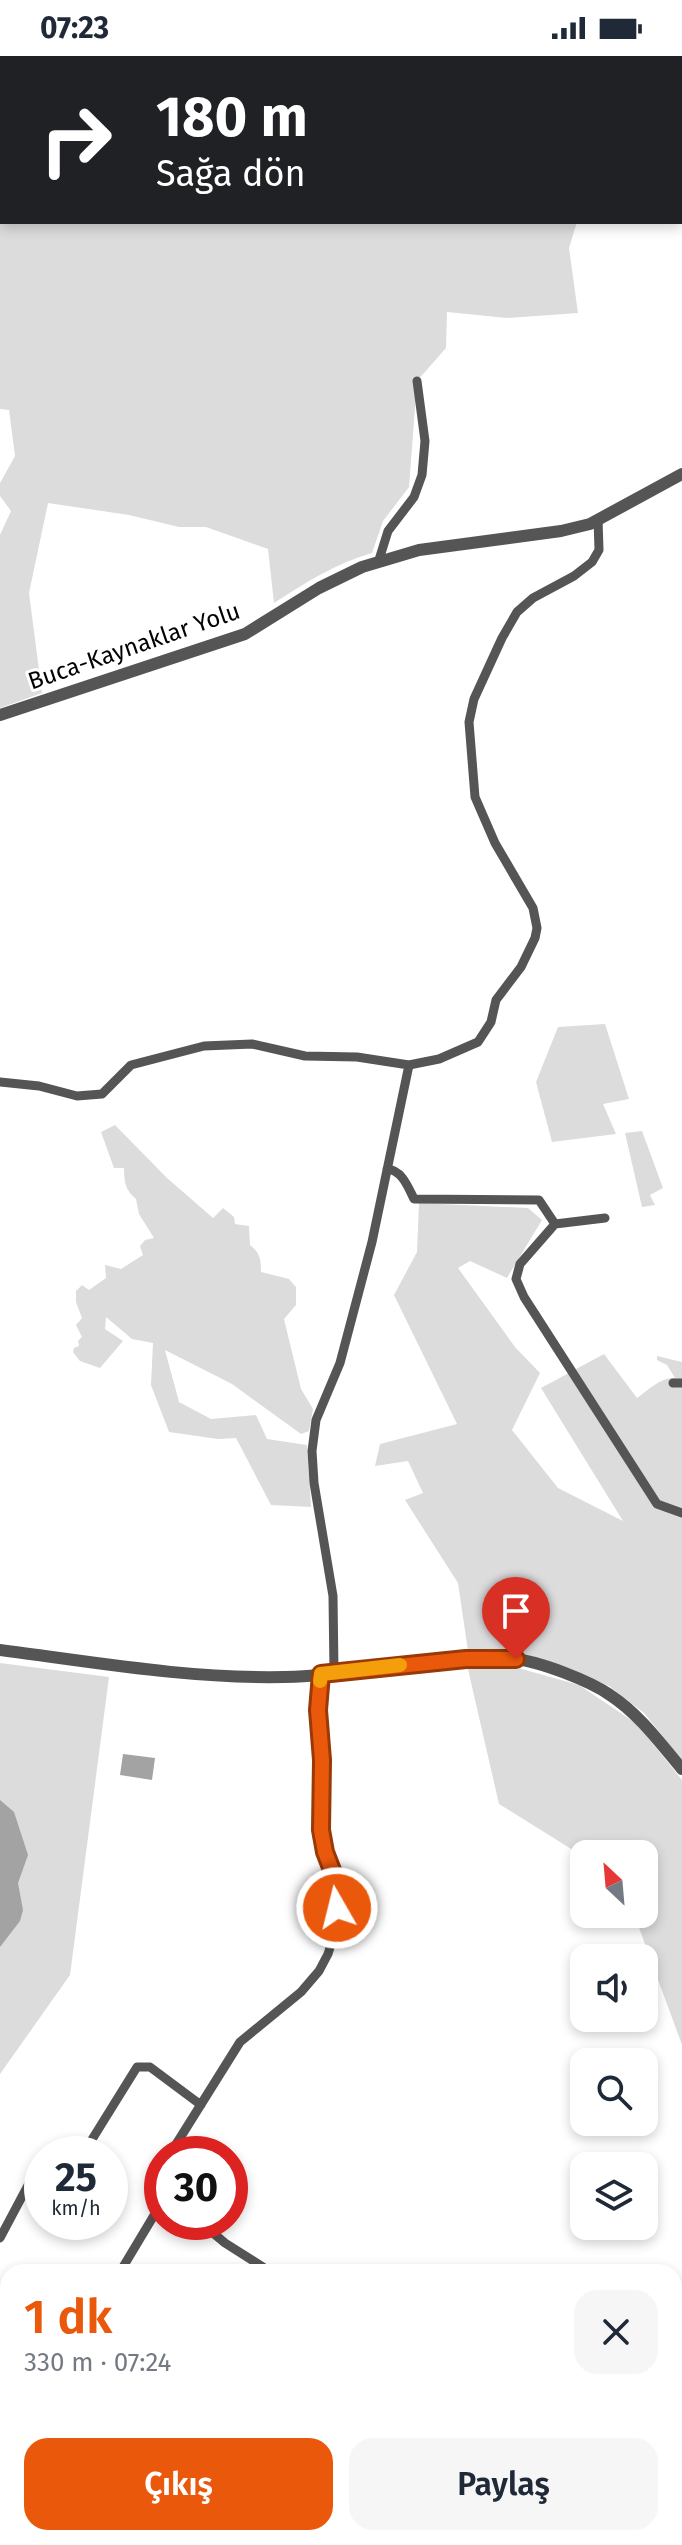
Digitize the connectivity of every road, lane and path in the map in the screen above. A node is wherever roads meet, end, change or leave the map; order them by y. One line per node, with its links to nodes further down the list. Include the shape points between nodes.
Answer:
1 (417, 381): 4 (street, via 425,441 422,475 414,497 388,531)
2 (682, 474): 3 (street, Buca-Kaynaklar Yolu)
3 (598, 519): 4 (street, Buca-Kaynaklar Yolu, via 561,531 419,550); 6 (street, via 599,550 592,562 517,612 474,699 469,722 475,797 533,908 535,938 496,1000 491,1022 478,1042)
4 (378, 563): 5 (street, Buca-Kaynaklar Yolu, via 319,588 245,634)
5 (0, 715)
6 (409, 1065): 7 (street, via 305,1056 252,1044 204,1046 131,1065 102,1094 77,1096); 8 (street)
7 (0, 1082)
8 (387, 1169): 10 (street, via 399,1174 414,1199 539,1200); 13 (street, via 340,1363 316,1420 312,1451 333,1596)
9 (605, 1218): 10 (street)
10 (555, 1224): 11 (street, via 520,1264 516,1279 657,1504)
11 (682, 1513)
12 (0, 1650): 13 (street, via 196,1674)
13 (327, 1673): 14 (street, via 516,1659 580,1678 610,1695 640,1720); 15 (street, via 318,1710 321,1830 335,1878 335,1932 319,1971 240,2042)
14 (682, 1769)
15 (201, 2105): 16 (street, via 150,2067 137,2067); 17 (street)
16 (94, 2136)
17 (181, 2136)
18 (24, 2193): 20 (street)
19 (144, 2232): 22 (street)
20 (0, 2238)
21 (221, 2240): 23 (street)
22 (125, 2264)
23 (258, 2264)

